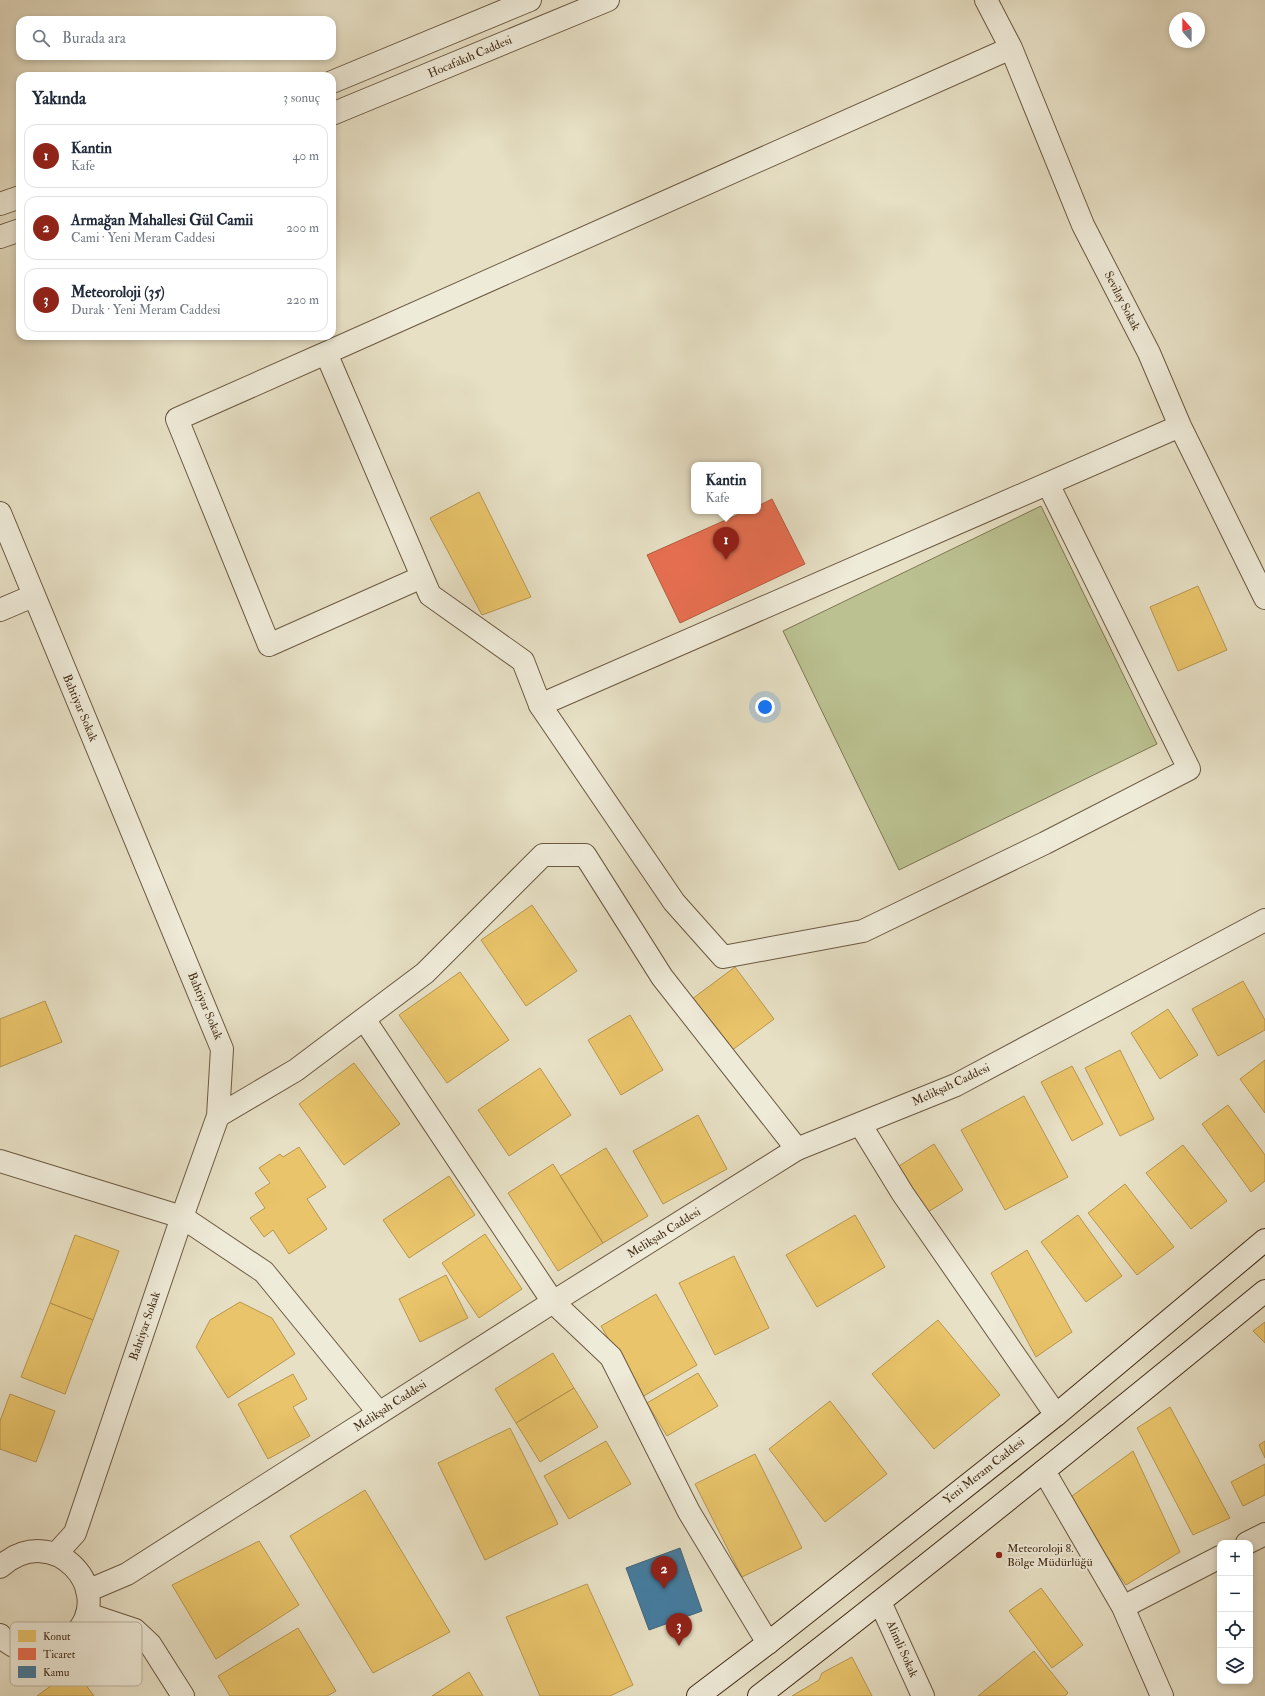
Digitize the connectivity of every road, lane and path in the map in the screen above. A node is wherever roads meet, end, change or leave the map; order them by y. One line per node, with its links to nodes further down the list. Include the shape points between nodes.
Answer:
1 (530, 0): 5 (street)
2 (608, 0): 6 (street, Hocafakıh Caddesi)
3 (986, 0): 4 (street, Sevilay Sokak)
4 (1011, 48): 11 (street); 12 (street, Sevilay Sokak, via 1083,225 1149,353)
5 (336, 80)
6 (336, 112)
7 (16, 198): 8 (street)
8 (0, 204)
9 (16, 231): 10 (street)
10 (0, 237)
11 (326, 353): 15 (street); 15 (street, via 177,419 269,645)
12 (1180, 426): 13 (street); 17 (street, Sevilay Sokak)
13 (1048, 484): 19 (street); 19 (street, via 1190,769 863,931 723,957 674,902)
14 (0, 513): 16 (street, Bahtiyar Sokak)
15 (422, 577): 19 (street, via 430,595 524,661)
16 (33, 596): 18 (street); 22 (street, Bahtiyar Sokak, via 222,1049)
17 (1265, 598)
18 (0, 610)
19 (540, 705)
20 (1265, 920): 23 (street, Melikşah Caddesi, via 956,1085)
21 (364, 1019): 22 (street, via 296,1070); 24 (street, via 425,973 543,855 585,856 662,977); 29 (street)
22 (218, 1116): 26 (street, Bahtiyar Sokak)
23 (860, 1124): 24 (street, Melikşah Caddesi); 31 (street, via 903,1194)
24 (797, 1149): 29 (street, Melikşah Caddesi)
25 (0, 1161): 26 (street)
26 (182, 1217): 30 (street, via 264,1272); 35 (street, Bahtiyar Sokak, via 75,1533)
27 (1265, 1240): 31 (street, Yeni Meram Caddesi)
28 (1265, 1291): 32 (street)
29 (553, 1302): 30 (street, Melikşah Caddesi); 45 (street, via 611,1357 689,1512)
30 (379, 1413): 38 (street, Melikşah Caddesi, via 127,1574)
31 (1056, 1415): 45 (street, Yeni Meram Caddesi)
32 (1044, 1471): 39 (street); 40 (street)
33 (1265, 1534): 34 (street)
34 (1253, 1540)
35 (56, 1554): 37 (street, via 41,1550 24,1552 9,1559); 38 (street, via 71,1563 82,1576)
36 (1217, 1559): 40 (street)
37 (0, 1567)
38 (87, 1591): 41 (street)
39 (880, 1602): 48 (street); 49 (street, Alimli Sokak)
40 (1122, 1607): 50 (street)
41 (87, 1614): 42 (street); 43 (street)
42 (83, 1622)
43 (111, 1622)
44 (142, 1637): 46 (street, via 150,1644)
45 (768, 1643): 47 (street, Yeni Meram Caddesi)
46 (183, 1696)
47 (698, 1696)
48 (759, 1696)
49 (923, 1696)
50 (1162, 1696)

